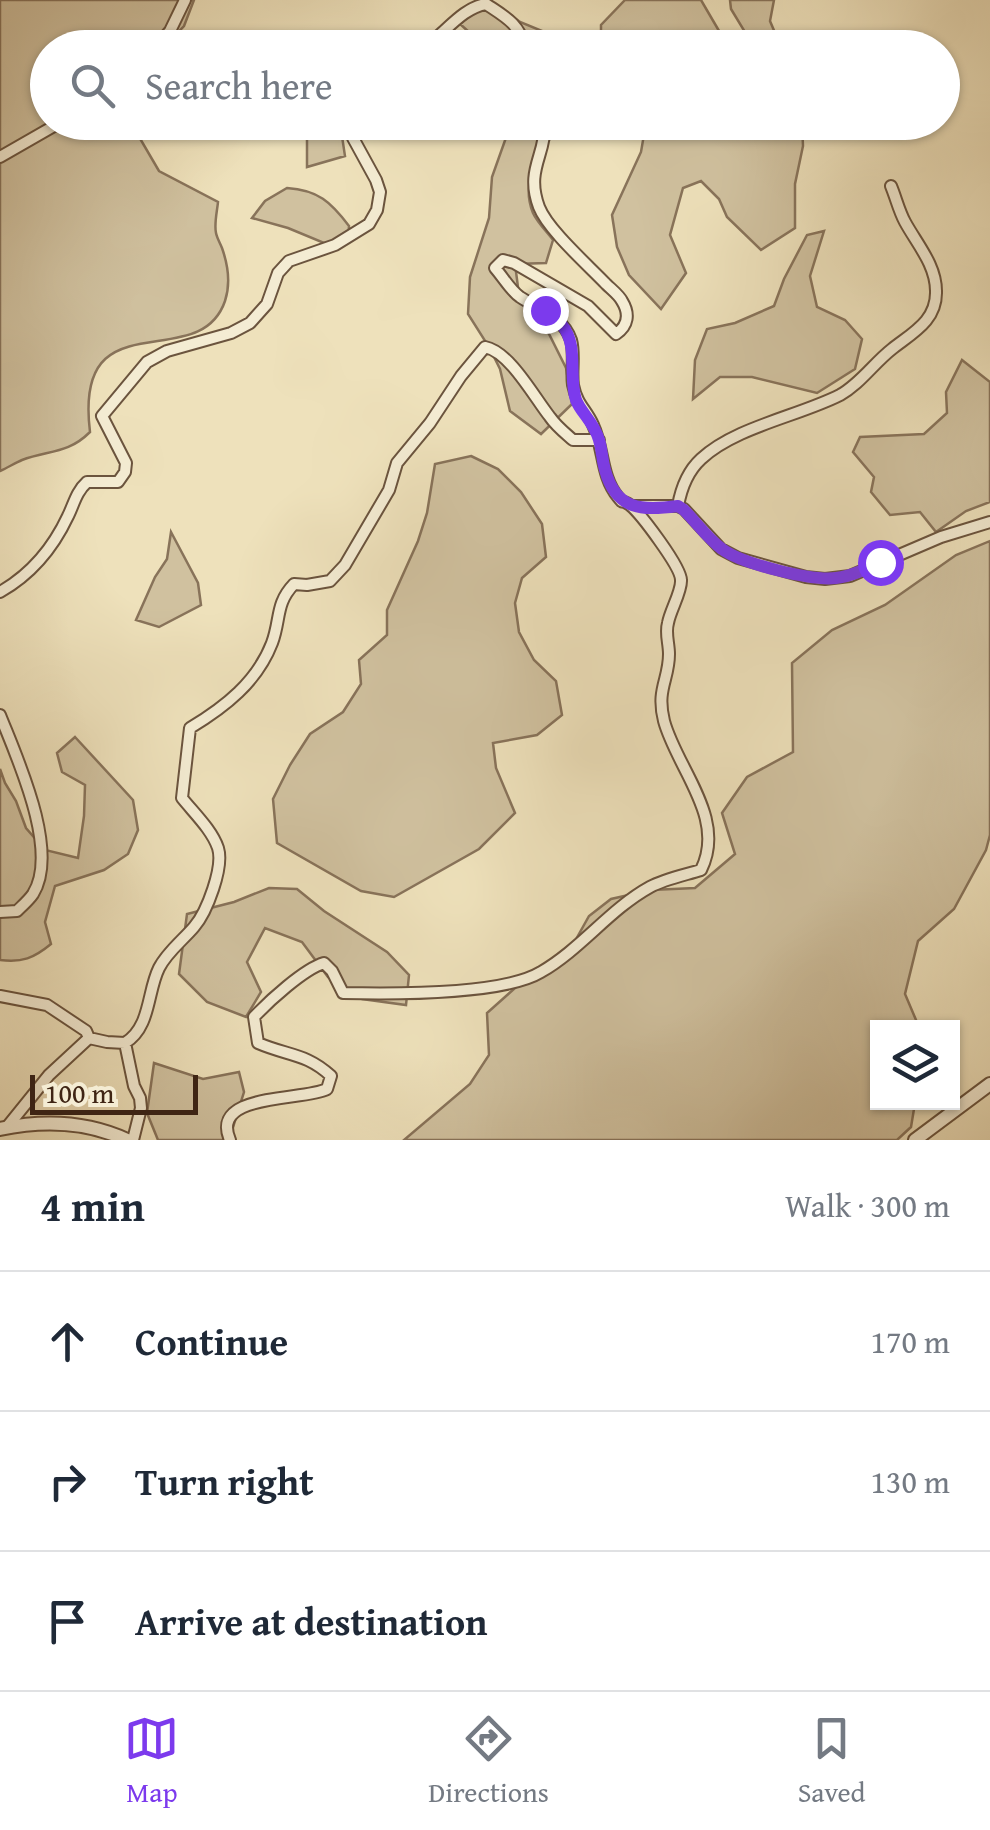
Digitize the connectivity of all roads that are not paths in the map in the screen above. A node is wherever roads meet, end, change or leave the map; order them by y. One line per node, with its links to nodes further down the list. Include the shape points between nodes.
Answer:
1 (185, 0): 3 (street)
2 (487, 2): 4 (street); 5 (street)
3 (170, 30)
4 (445, 30)
5 (519, 30)
6 (30, 140): 9 (street)
7 (354, 140): 15 (street, via 380,192 369,224 289,261 250,323 147,362 102,416 125,472 118,482 87,482 78,490 51,547)
8 (543, 140): 11 (street, via 533,184 540,210 622,299 628,318 616,334 588,306 514,263 503,260 495,268 520,297 564,326 577,403)
9 (0, 157)
10 (891, 186): 13 (street, via 933,271 934,310 844,394 733,438 702,458)
11 (599, 440): 12 (street, via 605,472 620,500); 20 (street, via 573,440 509,362 485,347 397,463 374,520 345,565 330,581 294,584 284,595 272,642 254,676 190,728 182,798 220,852 212,895 204,916 162,962 143,1024)
12 (631, 506): 13 (street); 24 (street, via 682,580 666,628 661,708 709,832 701,870 653,885 558,961 512,984 344,992 324,963 314,966 270,1000 254,1026 258,1043 314,1060 331,1076 327,1089 240,1108 228,1121)
13 (678, 506): 14 (street, via 738,558 825,579 850,576)
14 (990, 522)
15 (0, 592)
16 (0, 715): 17 (street, via 37,816 40,874 17,912)
17 (0, 912)
18 (0, 996): 19 (street, via 47,1005)
19 (89, 1038): 20 (street); 22 (street)
20 (126, 1042): 23 (street, via 141,1108)
21 (990, 1084): 25 (street)
22 (3, 1128): 23 (street, via 65,1124)
23 (130, 1140)
24 (230, 1140)
25 (916, 1140)

